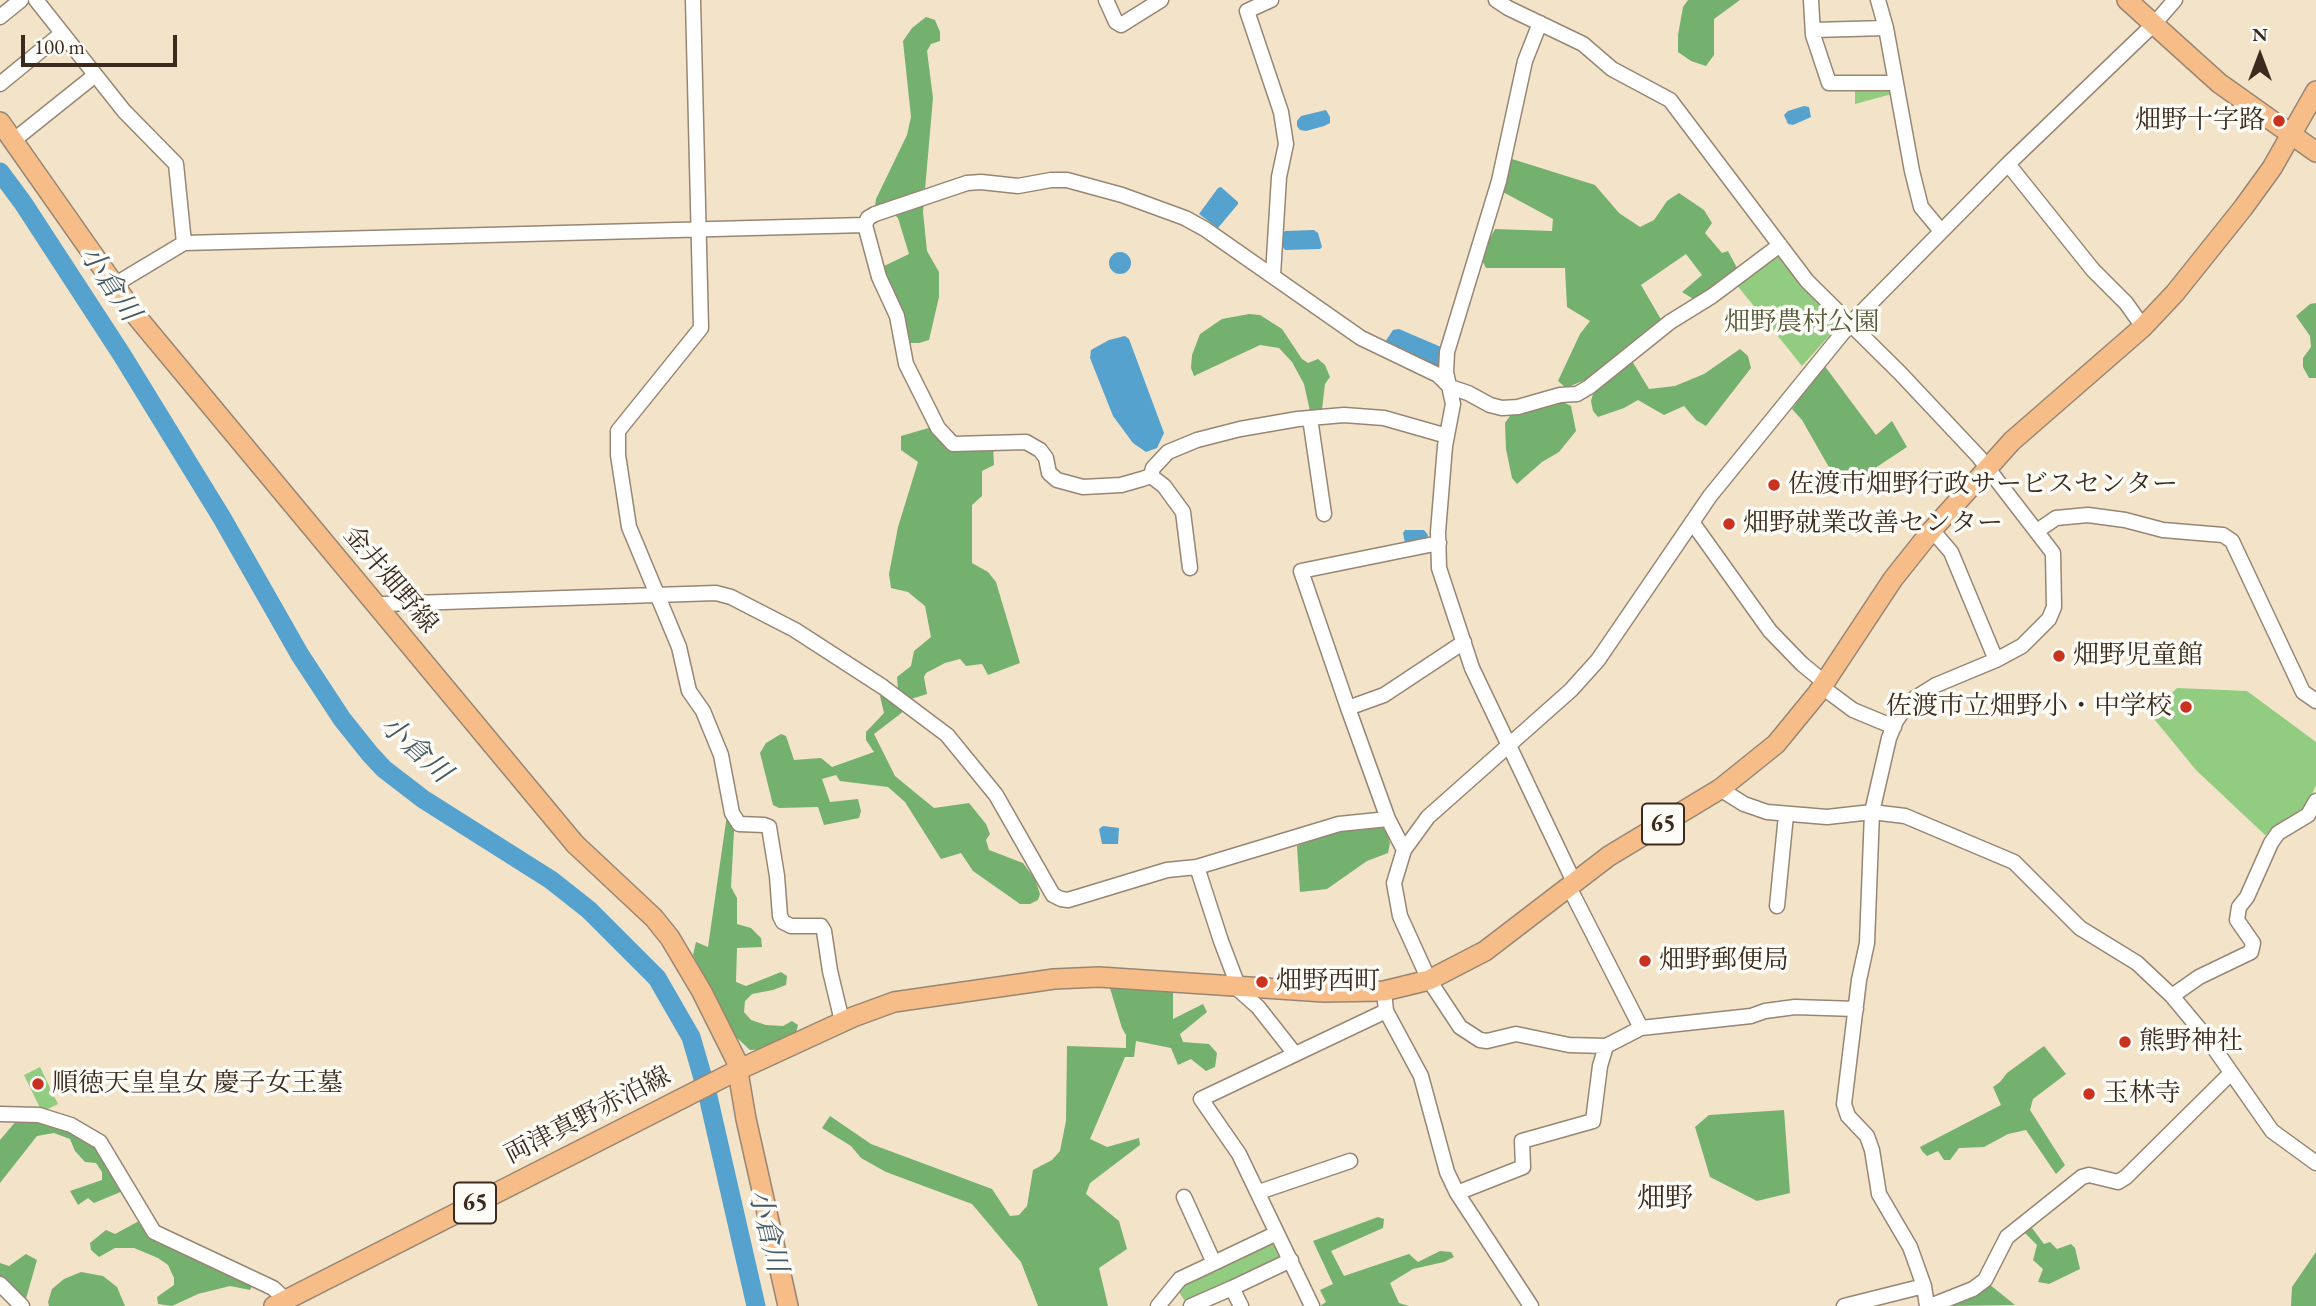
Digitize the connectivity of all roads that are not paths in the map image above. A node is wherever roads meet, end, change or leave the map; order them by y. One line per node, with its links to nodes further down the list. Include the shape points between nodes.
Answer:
1 (21, 0): 13 (street)
2 (36, 0): 18 (street)
3 (693, 0): 29 (street)
4 (1106, 0): 5 (street, via 1121,25)
5 (1161, 0)
6 (1271, 0): 12 (street)
7 (1496, 0): 14 (street)
8 (1811, 0): 17 (street)
9 (1878, 0): 16 (street)
10 (2127, 0): 15 (main road)
11 (2175, 0): 15 (street)
12 (1244, 5): 33 (street, via 1281,112 1286,144 1279,177)
13 (0, 17)
14 (1540, 23): 32 (street, via 1583,44 1612,69 1670,100); 37 (street, via 1525,61 1499,181 1447,352)
15 (2154, 24): 24 (main road, via 2219,83); 27 (street)
16 (1886, 28): 17 (street); 20 (street)
17 (1813, 30): 20 (street, via 1829,83)
18 (61, 34): 19 (street); 21 (street)
19 (94, 76): 25 (street); 31 (street, via 176,164)
20 (1895, 83): 30 (street, via 1921,207)
21 (0, 84)
22 (2316, 91): 24 (main road, 65)
23 (0, 122): 25 (main road, 金井畑野線)
24 (2291, 134): 26 (main road); 36 (main road, 65, via 2243,208)
25 (14, 140): 34 (main road, 金井畑野線)
26 (2316, 152)
27 (2008, 164): 30 (street); 36 (street)
28 (865, 225): 29 (street); 33 (street, via 875,214 967,183 1018,186 1067,180 1185,218); 41 (street, via 879,277 897,316 906,364 945,437 953,443 1035,445 1046,458 1049,473 1083,487 1121,485)
29 (699, 230): 31 (street); 48 (street, via 701,328 618,432 629,527)
30 (1941, 231): 35 (street)
31 (184, 243): 34 (street)
32 (1780, 245): 35 (street, via 1807,281); 37 (street, via 1577,394 1502,408)
33 (1273, 275): 37 (street, via 1361,338 1438,375)
34 (114, 285): 49 (main road, 金井畑野線)
35 (1850, 324): 40 (street); 43 (street)
36 (2143, 327): 40 (main road, 65, via 2042,413)
37 (1450, 387): 39 (street, via 1453,404)
38 (1310, 418): 39 (street, via 1384,418); 41 (street, via 1197,440 1168,452); 42 (street)
39 (1447, 436): 46 (street)
40 (1988, 468): 44 (main road, 65); 45 (street)
41 (1151, 476): 47 (street, via 1183,512)
42 (1324, 514)
43 (1692, 522): 52 (street, via 1770,631); 56 (street, via 1598,660 1571,691)
44 (1932, 530): 51 (street, via 1951,552); 52 (main road, 65, via 1893,579)
45 (2037, 531): 51 (street, via 2053,553 2054,607 2032,637); 53 (street, via 2056,518 2088,515 2163,530 2223,535 2232,541 2303,692)
46 (1438, 543): 50 (street, via 1439,568); 54 (street, via 1301,571)
47 (1190, 568)
48 (658, 596): 49 (street, via 383,604); 63 (street, via 716,593 731,597 795,630 947,734 996,795 1053,895 1060,899 1167,870); 72 (street, via 679,647 689,691 703,711 721,755 736,820 769,827 779,916 791,926 821,926 824,930)
49 (379, 608): 76 (main road, 金井畑野線, via 575,844 662,928 702,992 736,1060)
50 (1464, 642): 54 (street, via 1384,695); 56 (street)
51 (1996, 660): 55 (street, via 1915,698)
52 (1823, 684): 55 (street, via 1853,710); 57 (main road, 65, via 1776,744)
53 (2316, 701)
54 (1348, 708): 61 (street)
55 (1894, 727): 59 (street)
56 (1510, 745): 62 (street, via 1428,817); 64 (street)
57 (1720, 789): 60 (street, via 1744,804); 64 (main road, 65, via 1609,856)
58 (2316, 801): 69 (street, via 2308,815 2278,833 2239,907 2237,920 2253,943 2251,952)
59 (1872, 812): 60 (street); 69 (street, via 1905,816 2014,862 2080,928 2137,963); 70 (street, via 1867,943)
60 (1786, 815): 65 (street)
61 (1388, 820): 62 (street); 63 (street, via 1339,824)
62 (1404, 850): 66 (street, via 1394,883 1395,899)
63 (1198, 867): 67 (street)
64 (1572, 884): 66 (main road, 65, via 1485,951); 73 (street)
65 (1777, 906)
66 (1429, 980): 68 (main road, 65); 74 (street, via 1460,1027 1480,1040 1516,1034 1569,1045)
67 (1238, 986): 68 (main road, 65); 72 (main road, 65, via 1064,978 906,999); 75 (street)
68 (1384, 991): 71 (street)
69 (2172, 996): 77 (street)
70 (1856, 1009): 73 (street, via 1795,1007); 88 (street, via 1844,1104 1867,1136 1879,1194 1910,1247)
71 (1386, 1011): 75 (street); 82 (street, via 1420,1076 1440,1154)
72 (842, 1021): 76 (main road, 65)
73 (1641, 1028): 74 (street)
74 (1605, 1046): 82 (street, via 1593,1121 1522,1141 1523,1167)
75 (1295, 1054): 81 (street, via 1201,1098)
76 (733, 1072): 90 (main road, 両津真野赤泊線 / 65); 92 (main road, 金井畑野線)
77 (2231, 1073): 80 (street, via 2272,1131); 99 (street, via 2126,1178 2118,1182 2082,1177 2014,1229 1985,1280)
78 (0, 1114): 90 (street, via 39,1115 71,1125 100,1142 154,1232 273,1288)
79 (1350, 1161): 81 (street)
80 (2316, 1163)
81 (1259, 1192): 84 (street)
82 (1457, 1194): 97 (street)
83 (1184, 1197): 86 (street)
84 (1277, 1233): 85 (street); 86 (street)
85 (1291, 1260): 89 (street); 96 (street)
86 (1214, 1263): 93 (street, via 1180,1279)
87 (0, 1284): 91 (street)
88 (1924, 1286): 98 (street); 99 (street)
89 (1232, 1288): 94 (street); 95 (street)
90 (280, 1303)
91 (22, 1306)
92 (789, 1306)
93 (1158, 1306)
94 (1191, 1306)
95 (1241, 1306)
96 (1312, 1306)
97 (1531, 1306)
98 (1844, 1306)
99 (1928, 1306)

